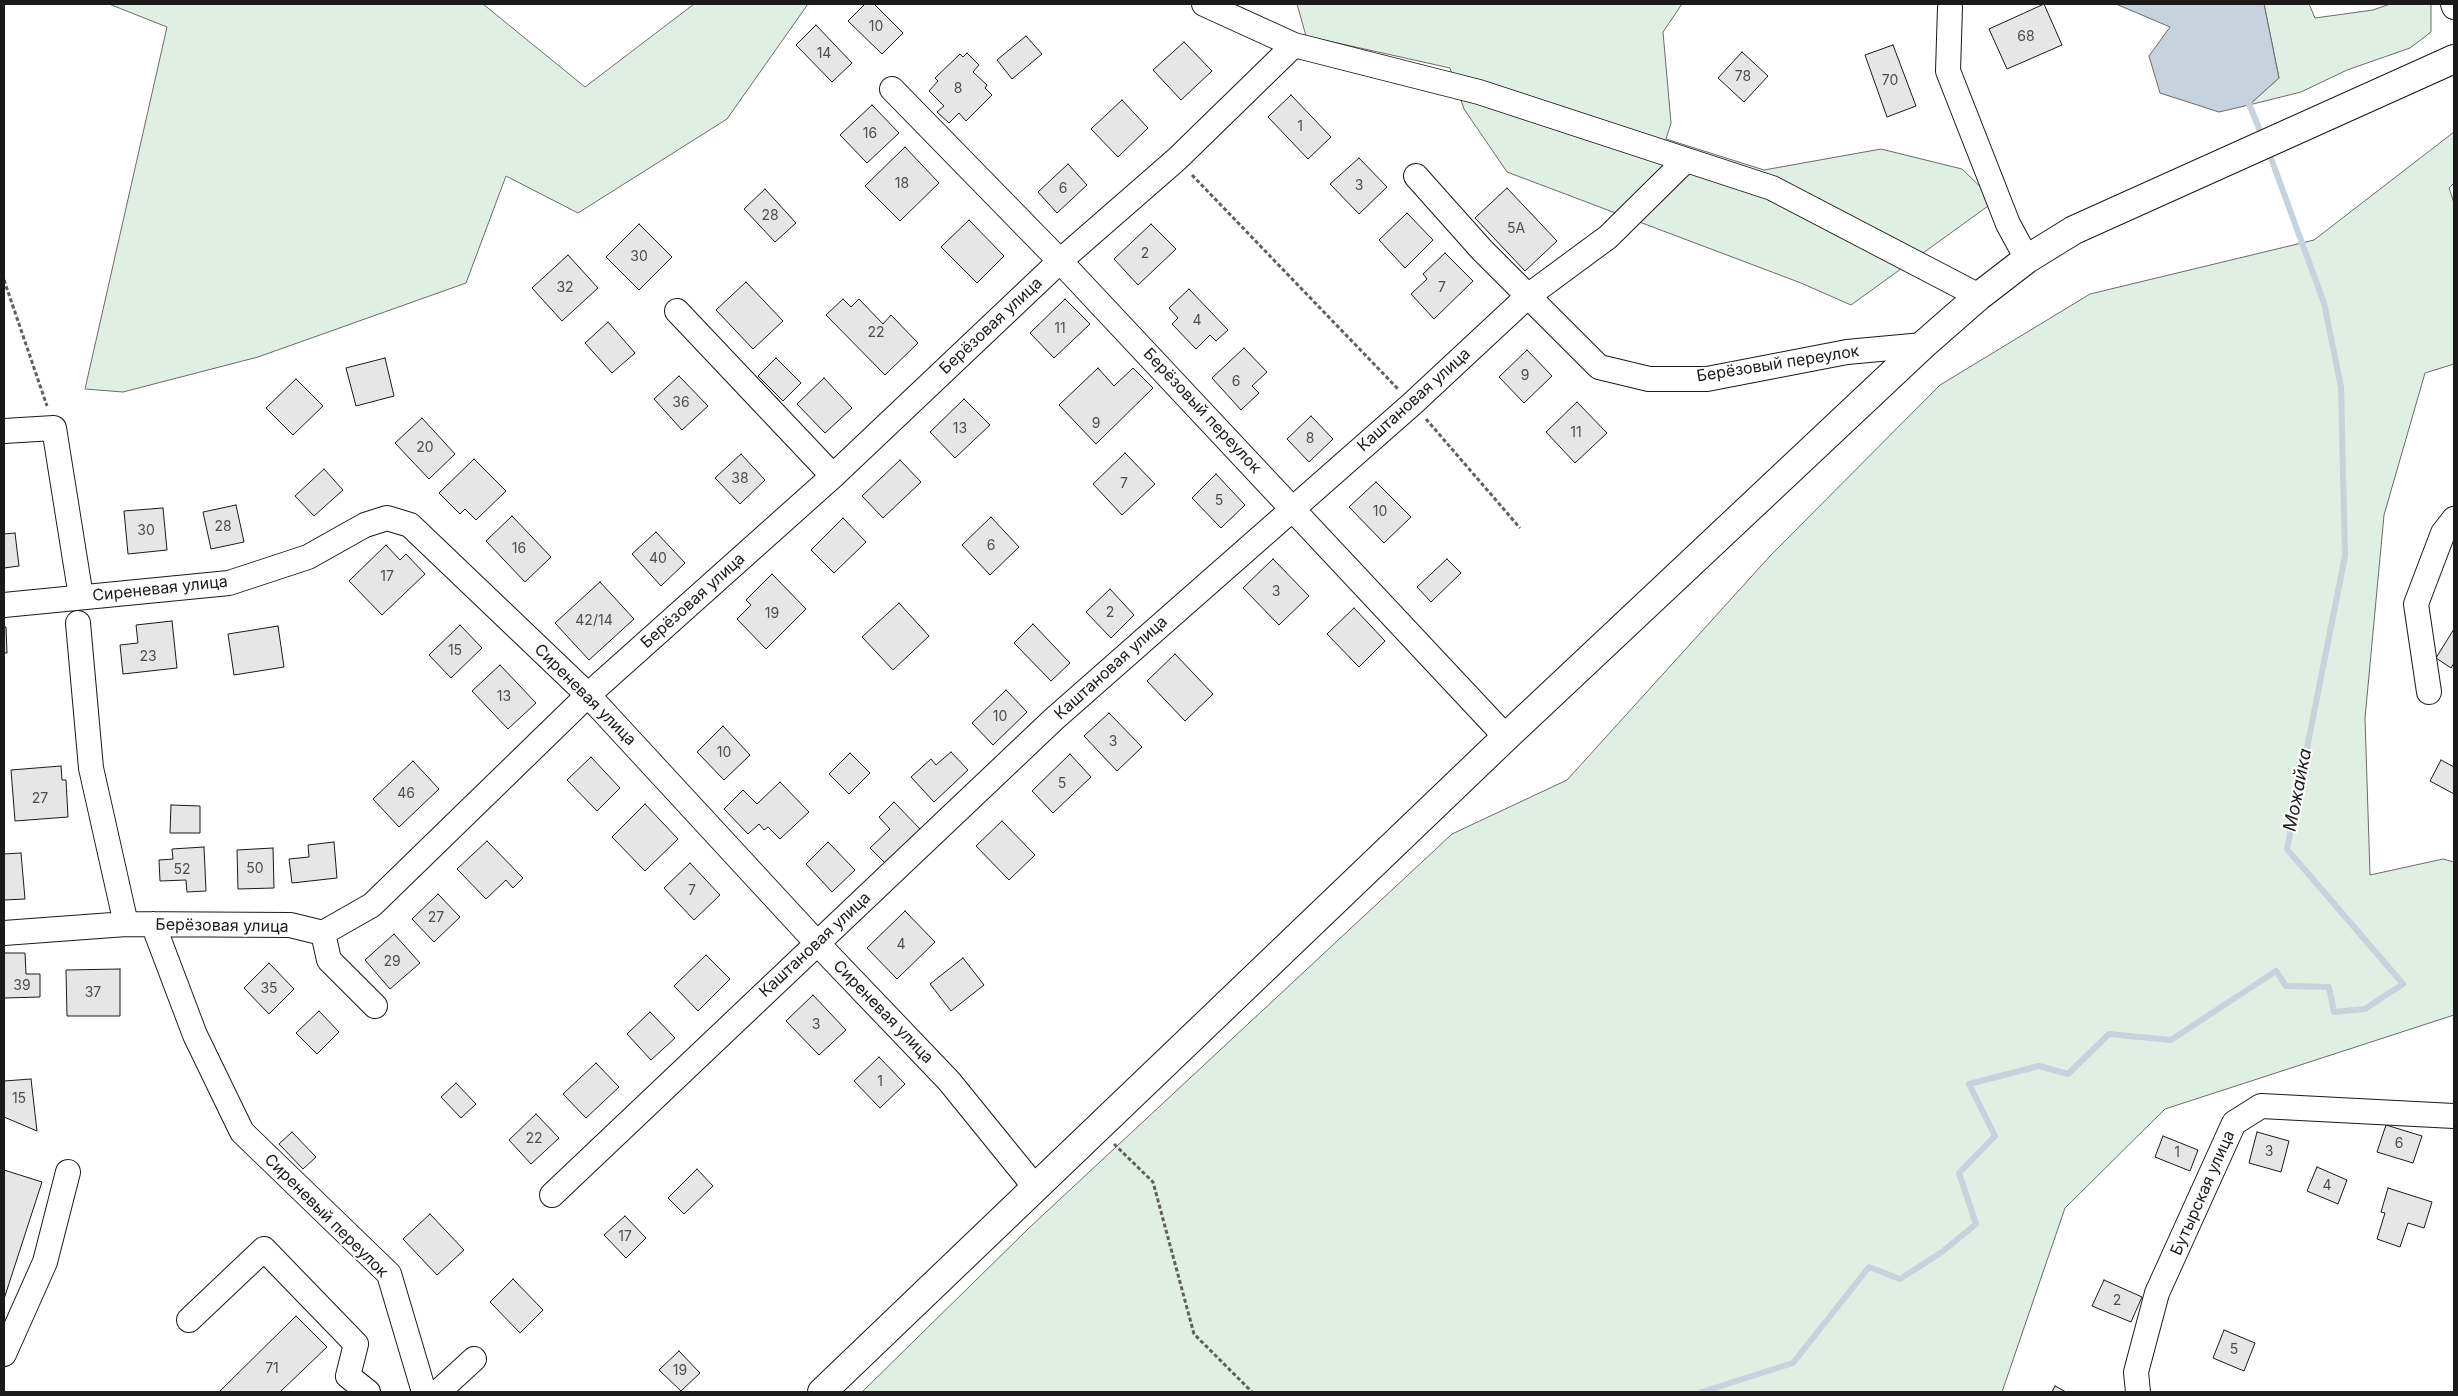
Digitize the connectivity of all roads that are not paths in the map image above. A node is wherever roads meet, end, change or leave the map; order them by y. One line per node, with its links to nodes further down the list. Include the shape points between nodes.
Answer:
1 (1204, 4): 3 (street)
2 (1950, 7): 8 (street, via 1948,71 2008,224)
3 (1294, 45): 6 (street, via 1479,92); 9 (street, Берёзовая улица, via 1177,159)
4 (2454, 59): 8 (main road, via 2074,230)
5 (892, 90): 9 (street, Берёзовый переулок)
6 (1686, 160): 10 (street, Каштановая улица, via 1608,237); 11 (street, via 1772,188)
7 (1416, 176): 10 (street, Берёзовый переулок)
8 (2027, 259): 11 (main road)
9 (1060, 261): 15 (street, Берёзовая улица); 16 (street, Берёзовый переулок)
10 (1528, 296): 13 (street, Берёзовый переулок, via 1598,367 1648,379 1707,379 1848,352); 16 (street, Каштановая улица, via 1412,404)
11 (1979, 296): 13 (main road)
12 (677, 311): 15 (street)
13 (1923, 345): 23 (main road)
14 (4, 431): 18 (street, via 54,428)
15 (833, 476): 22 (street, Берёзовая улица)
16 (1292, 507): 23 (street, Берёзовый переулок); 28 (street, Каштановая улица, via 1054,719)
17 (2454, 519): 21 (street, via 2443,533 2416,604)
18 (81, 597): 19 (street, Сиреневая улица); 22 (street, Сиреневая улица, via 229,583 308,557 365,525 387,518 410,525)
19 (4, 605)
20 (78, 623): 24 (street, via 91,768)
21 (2429, 692)
22 (588, 695): 27 (street, Берёзовая улица, via 372,905); 28 (street, Сиреневая улица)
23 (1506, 737): 32 (main road)
24 (126, 924): 25 (street, Берёзовая улица); 26 (street, Берёзовая улица)
25 (153, 924): 27 (street, Берёзовая улица, via 290,925); 38 (street, Сиреневый переулок, via 195,1035 242,1132 389,1274)
26 (4, 933)
27 (323, 933): 29 (street, via 329,960)
28 (817, 943): 32 (street, Сиреневая улица, via 949,1081); 33 (street, Каштановая улица)
29 (374, 1006)
30 (2454, 1116): 41 (street, Бутырская улица, via 2261,1106 2234,1123 2158,1293 2136,1372)
31 (68, 1172): 35 (street, via 45,1262)
32 (1035, 1186): 40 (main road)
33 (552, 1195)
34 (189, 1320): 37 (street, via 264,1249 356,1344 348,1376)
35 (4, 1354)
36 (474, 1359): 39 (street)
37 (368, 1392)
38 (424, 1392)
39 (438, 1392)
40 (822, 1392)
41 (2138, 1392)

